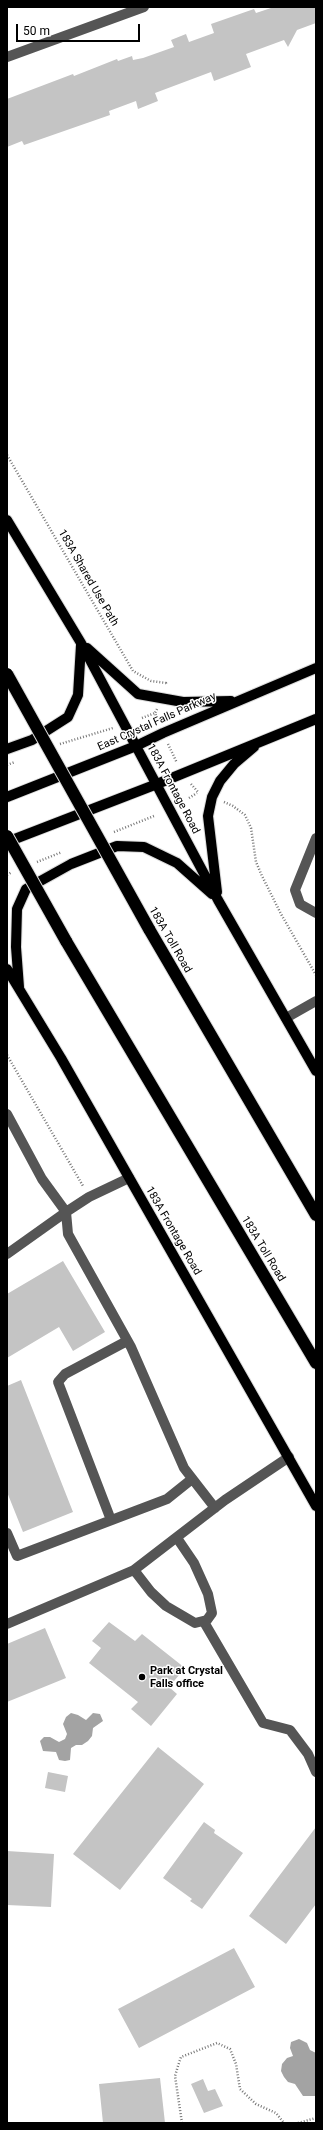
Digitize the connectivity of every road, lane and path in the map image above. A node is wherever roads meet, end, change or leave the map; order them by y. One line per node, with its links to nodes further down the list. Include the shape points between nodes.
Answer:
1 (144, 7): 2 (street)
2 (7, 57)
3 (7, 455): 8 (path, 183A Shared Use Path, via 133,671 151,681 166,683)
4 (7, 520): 5 (main road, 183A Frontage Road)
5 (81, 643): 9 (main road, via 138,694 183,702); 16 (main road, 183A Frontage Road); 17 (main road, via 78,695 68,717 32,740)
6 (316, 668): 9 (main road, East Crystal Falls Parkway)
7 (7, 674): 43 (highway, 183A Toll Road, bridge, via 149,929)
8 (164, 687)
9 (236, 701): 16 (main road, East Crystal Falls Parkway)
10 (157, 708): 11 (path)
11 (155, 713): 12 (path); 14 (path)
12 (142, 718)
13 (316, 719): 15 (main road)
14 (158, 721)
15 (262, 741): 21 (main road); 30 (main road, via 234,764 220,781 212,797 208,816)
16 (136, 746): 21 (main road, 183A Frontage Road); 24 (main road, East Crystal Falls Parkway)
17 (7, 750)
18 (171, 751): 19 (path)
19 (177, 762)
20 (189, 783): 22 (path)
21 (157, 784): 29 (main road); 30 (main road, 183A Frontage Road)
22 (197, 793): 23 (path); 25 (path)
23 (203, 794)
24 (7, 797)
25 (188, 798)
26 (221, 800): 33 (path, via 245,816 251,828 256,862 262,876)
27 (7, 836): 46 (highway, 183A Toll Road, bridge, via 66,941)
28 (316, 838): 31 (street, via 295,890 300,904)
29 (7, 842)
30 (218, 900): 34 (main road, via 177,863 144,847 117,846 71,864 26,889 17,909); 36 (main road, 183A Frontage Road)
31 (316, 913)
32 (7, 970): 34 (main road, 183A Frontage Road)
33 (316, 975)
34 (19, 989): 40 (main road, 183A Frontage Road)
35 (316, 1001): 36 (street)
36 (286, 1018): 38 (main road, 183A Frontage Road)
37 (7, 1055): 41 (path)
38 (316, 1071)
39 (7, 1114): 42 (street, via 42,1179)
40 (129, 1178): 41 (street); 47 (main road, 183A Frontage Road)
41 (89, 1197): 42 (street)
42 (66, 1212): 44 (street); 45 (street, via 68,1234)
43 (316, 1215)
44 (7, 1254)
45 (127, 1341): 48 (street, via 184,1468); 51 (street, via 65,1374 58,1382)
46 (316, 1363)
47 (288, 1457): 49 (main road, 183A Frontage Road); 50 (street)
48 (192, 1479): 50 (street); 51 (street, via 167,1499)
49 (316, 1506)
50 (214, 1508): 53 (street)
51 (112, 1520): 52 (street, via 17,1556)
52 (7, 1533)
53 (177, 1538): 54 (street); 55 (street, via 194,1563 208,1594 212,1613)
54 (134, 1570): 55 (street, via 166,1606 194,1623); 56 (street)
55 (204, 1622): 57 (street, via 263,1723 290,1730 308,1754)
56 (7, 1624)
57 (316, 1772)
58 (316, 2118): 61 (path)
59 (182, 2123): 60 (path, via 174,2076 181,2057 216,2043 230,2049 236,2064 240,2089 256,2104 276,2113)
60 (284, 2123)
61 (298, 2123)

